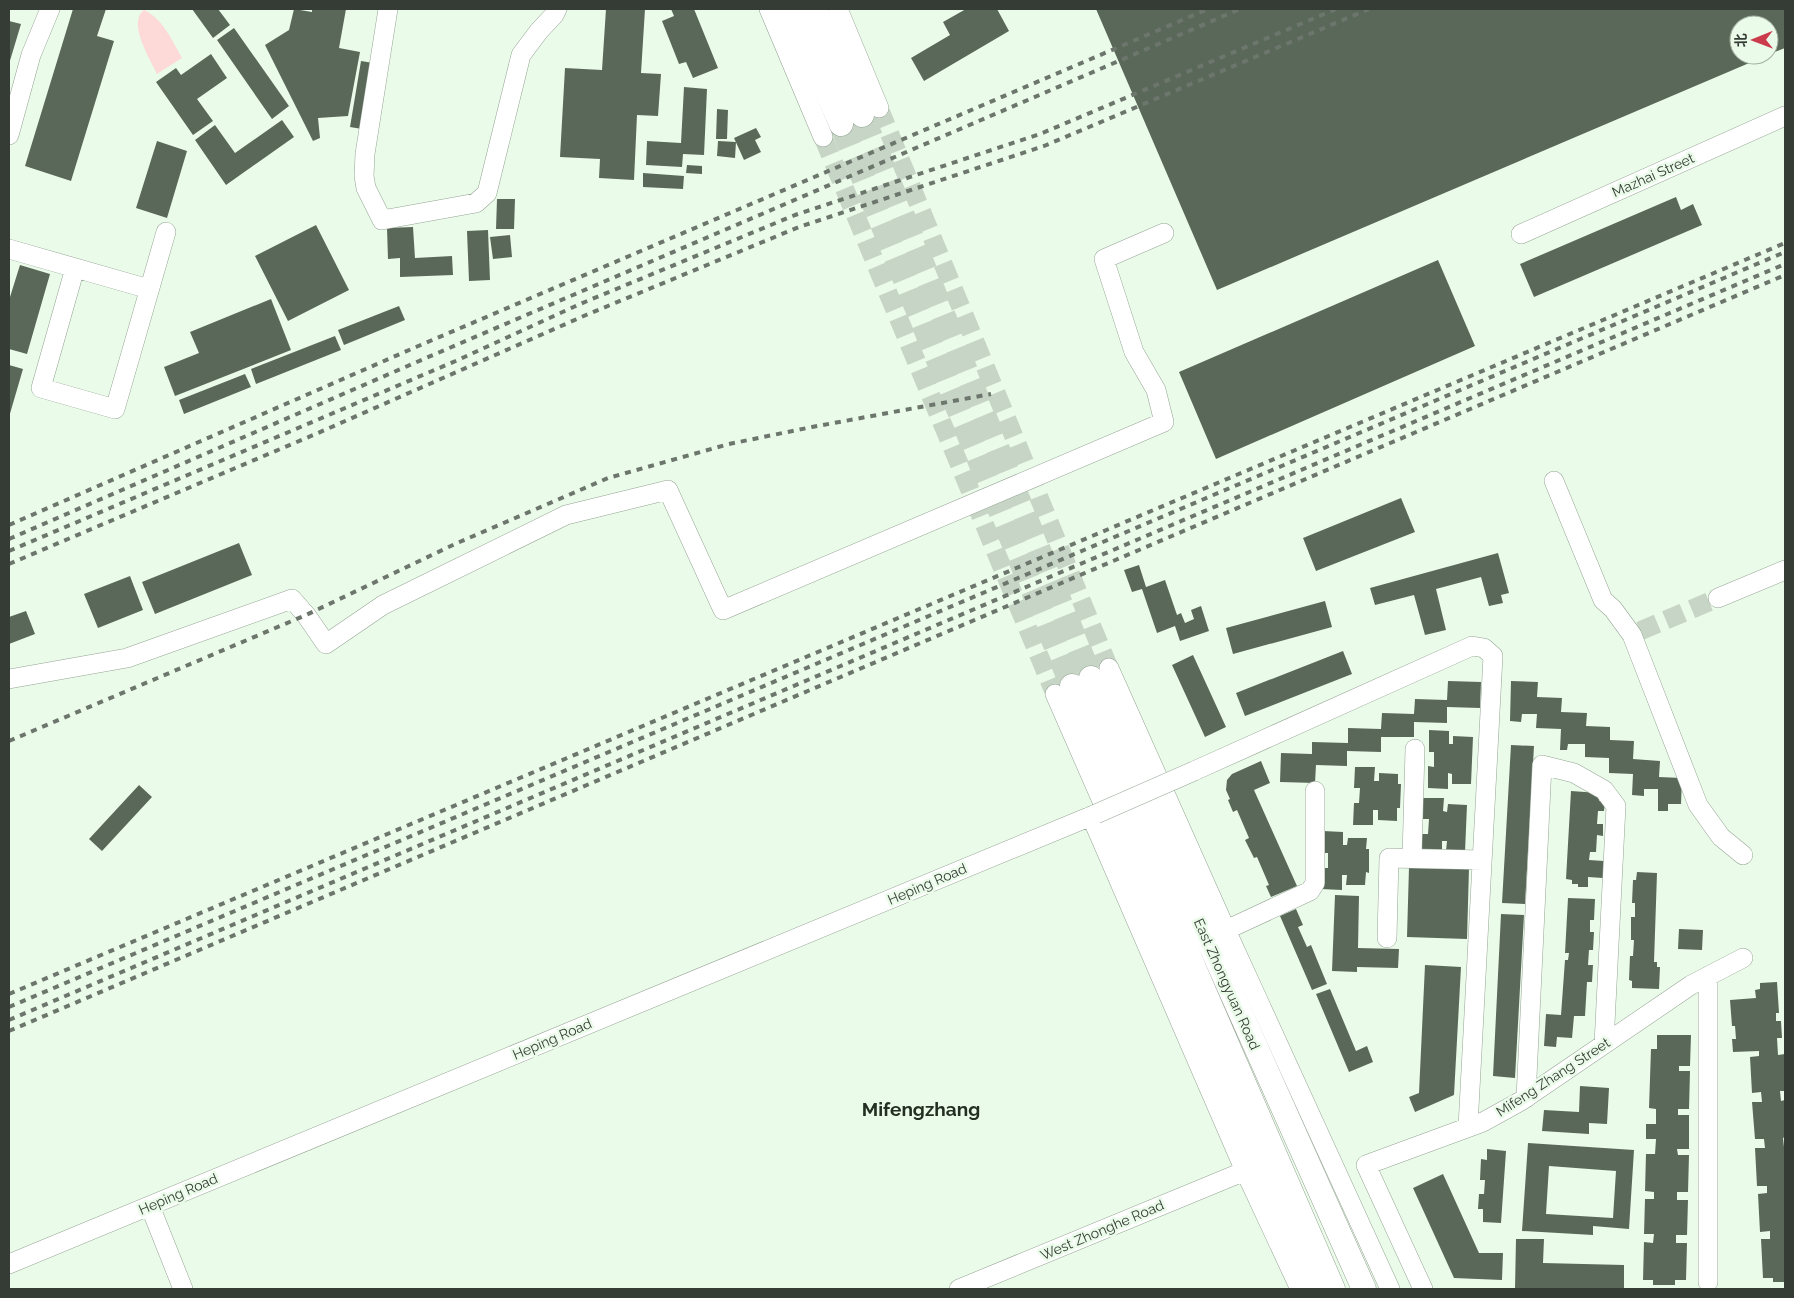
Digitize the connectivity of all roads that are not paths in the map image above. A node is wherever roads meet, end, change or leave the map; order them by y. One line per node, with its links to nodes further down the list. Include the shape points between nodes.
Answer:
1 (50, 9): 10 (street, via 31,55)
2 (388, 9): 3 (street, via 364,176 366,188 382,220 476,203 486,193 521,55)
3 (557, 9)
4 (769, 9): 9 (street)
5 (790, 9): 9 (main road)
6 (815, 9): 9 (main road)
7 (838, 9): 9 (street)
8 (1785, 116): 13 (street, Mazhai Street)
9 (851, 121)
10 (9, 135)
11 (166, 232): 16 (street)
12 (1164, 233): 20 (street, via 1104,258 1134,352 1156,390 1164,422 722,610 668,490 566,515 383,605 326,644 292,599 127,658)
13 (1522, 234)
14 (9, 249): 15 (street)
15 (75, 268): 16 (street); 16 (street, via 41,388 115,409)
16 (150, 289)
17 (1554, 481): 25 (street, via 1603,600 1636,633 1698,805 1721,837)
18 (1785, 570): 19 (street)
19 (1718, 598)
20 (9, 679)
21 (1082, 681): 28 (street); 42 (street); 43 (main road, East Zhongyuan Road); 44 (main road, East Zhongyuan Road)
22 (1415, 748): 26 (street)
23 (1315, 791): 28 (street, via 1314,883 1310,891)
24 (1093, 815): 27 (street, Heping Road, bridge, via 1472,646 1484,648 1493,656); 35 (street); 36 (street, Heping Road)
25 (1743, 855)
26 (1412, 858): 27 (street); 29 (street, via 1389,858)
27 (1482, 860): 34 (street)
28 (1226, 930): 45 (street)
29 (1387, 938)
30 (1743, 958): 31 (street, Mifeng Zhang Street)
31 (1708, 976): 32 (street, Mifeng Zhang Street); 38 (street)
32 (1604, 1044): 33 (street, Mifeng Zhang Street); 33 (street, via 1616,806 1604,790 1574,772 1542,765)
33 (1526, 1098): 34 (street, Mifeng Zhang Street)
34 (1468, 1127): 46 (street, Mifeng Zhang Street, via 1366,1165)
35 (1245, 1171): 40 (street, West Zhonghe Road); 41 (street)
36 (150, 1206): 37 (street, Heping Road); 39 (street)
37 (9, 1264)
38 (1708, 1282)
39 (183, 1289)
40 (958, 1289)
41 (1300, 1289)
42 (1316, 1289)
43 (1332, 1289)
44 (1364, 1289)
45 (1390, 1289)
46 (1423, 1289)

